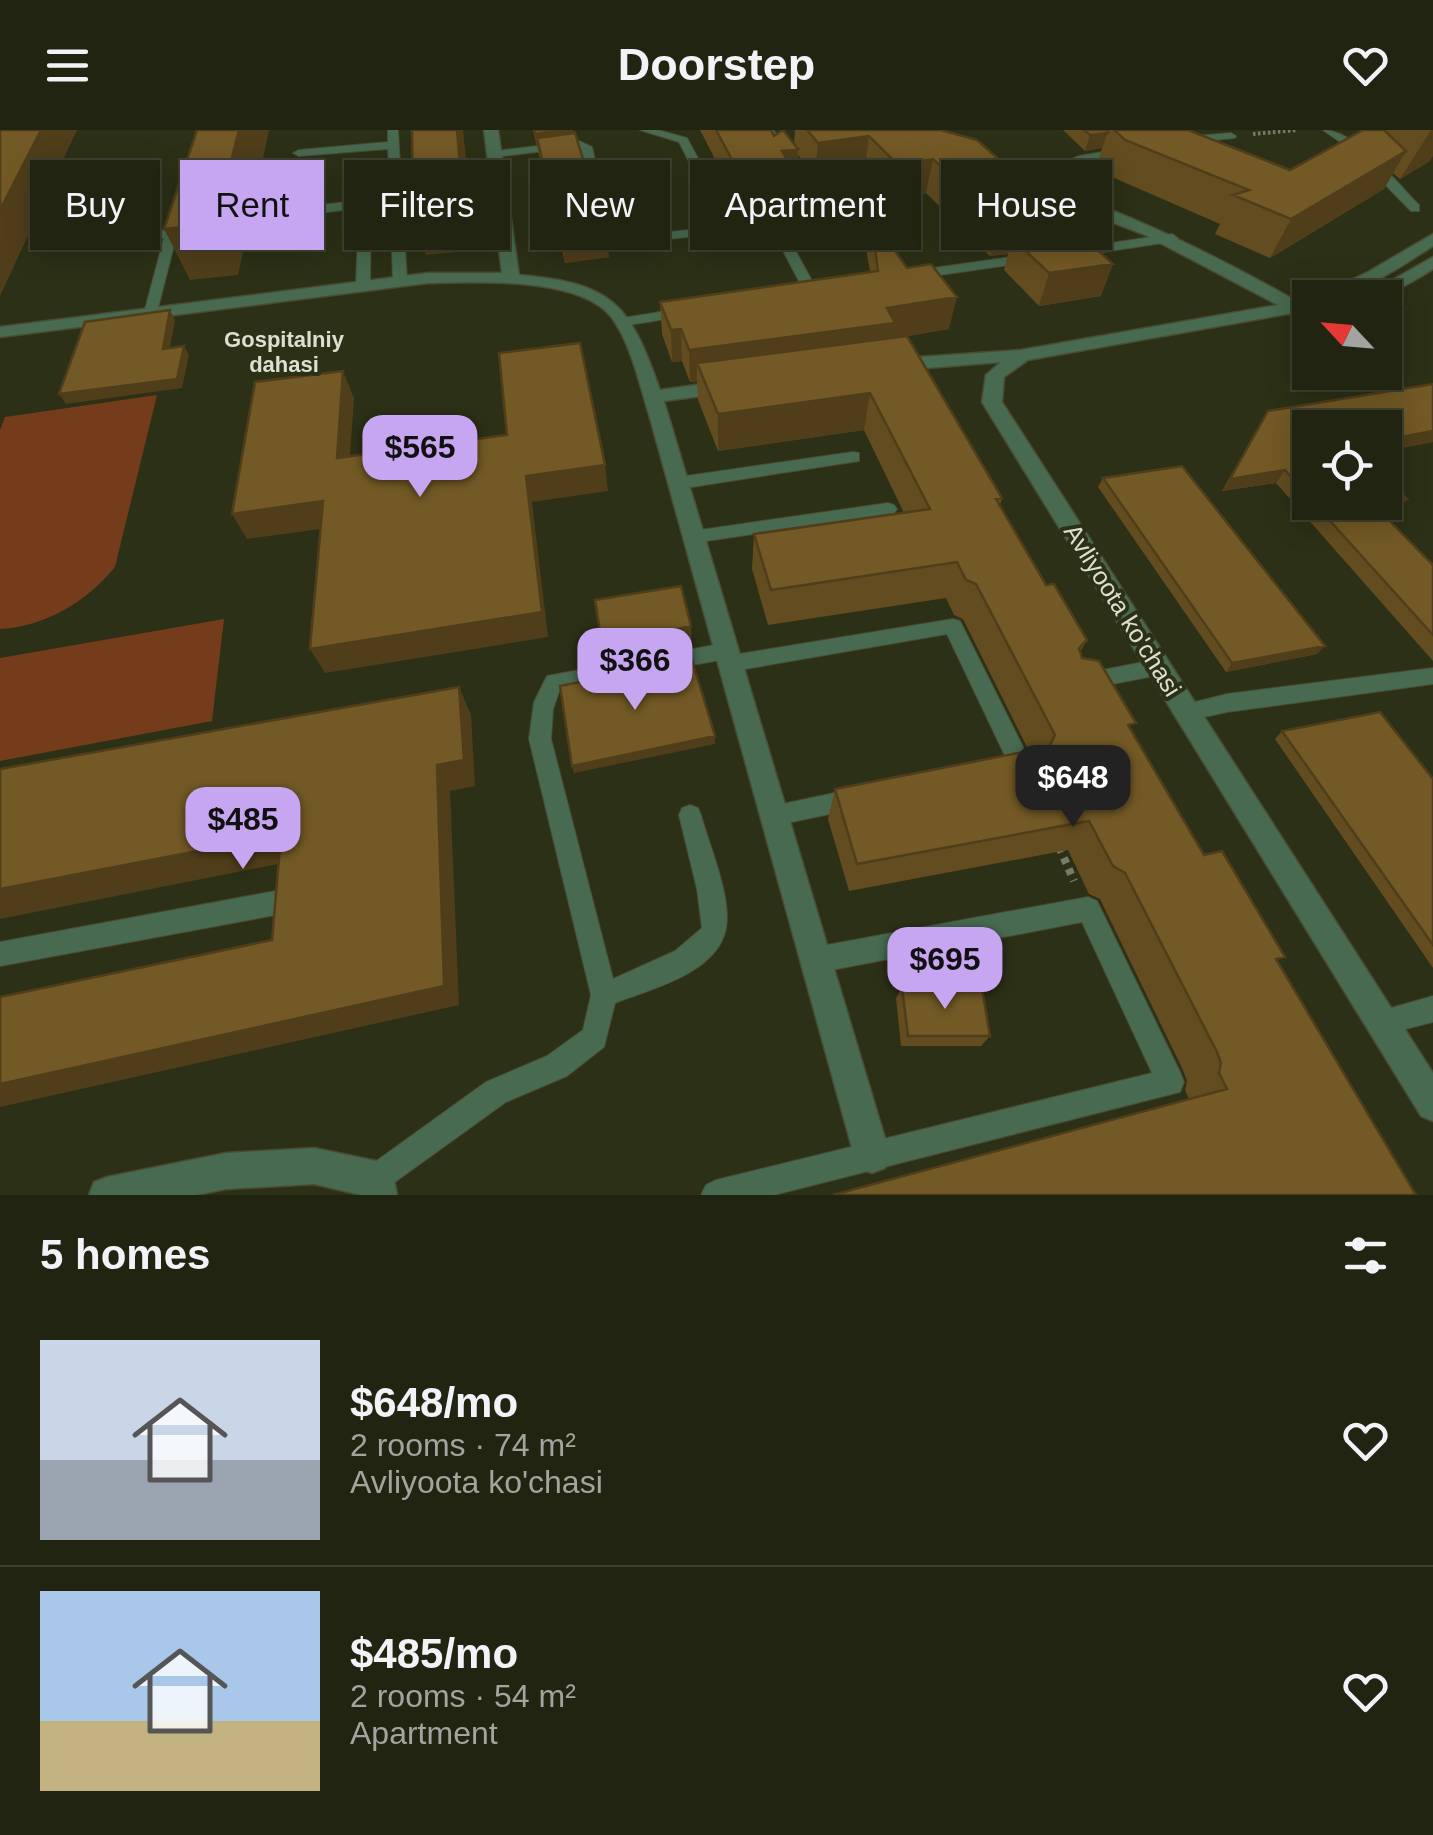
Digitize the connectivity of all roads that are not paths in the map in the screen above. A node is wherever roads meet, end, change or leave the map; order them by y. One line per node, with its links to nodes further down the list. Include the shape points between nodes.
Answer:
1 (394, 130): 8 (lane)
2 (492, 130): 11 (street)
3 (645, 130): 21 (lane, via 683,140 730,229)
4 (767, 130): 13 (lane)
5 (1328, 130): 16 (lane, via 1354,146)
6 (1232, 136): 7 (lane)
7 (1173, 142)
8 (394, 145): 10 (lane); 29 (lane)
9 (1144, 147): 14 (lane)
10 (299, 154)
11 (495, 154): 12 (lane, via 579,144); 30 (street)
12 (590, 160)
13 (791, 160)
14 (1078, 160)
15 (180, 199): 19 (lane)
16 (1416, 208)
17 (324, 209): 33 (lane, via 366,204)
18 (1112, 216): 22 (street)
19 (172, 234): 20 (lane); 38 (lane)
20 (160, 235)
21 (670, 236)
22 (1172, 238): 26 (lane); 35 (street)
23 (1433, 239): 31 (street)
24 (788, 250): 34 (lane, via 811,292)
25 (892, 250): 27 (lane, via 911,276)
26 (1060, 254)
27 (1041, 257)
28 (1433, 262): 32 (street)
29 (400, 280): 30 (street); 33 (street)
30 (511, 280): 39 (street, via 593,296)
31 (1364, 280)
32 (1402, 282)
33 (363, 285): 38 (street)
34 (773, 298)
35 (1292, 298)
36 (1292, 307): 41 (street)
37 (698, 310): 39 (lane)
38 (151, 312): 40 (street)
39 (623, 322): 45 (street)
40 (0, 332)
41 (1022, 355): 42 (street); 46 (street, via 995,375)
42 (929, 360): 43 (street); 46 (street, Avliyoota ko'chasi, via 968,375)
43 (876, 366)
44 (745, 384): 45 (street)
45 (652, 397): 48 (street)
46 (992, 402): 52 (street, Avliyoota ko'chasi)
47 (853, 457): 48 (lane)
48 (679, 483): 50 (street)
49 (888, 509): 50 (lane)
50 (693, 538): 51 (street)
51 (726, 657): 56 (lane, via 954,626 1022,768); 59 (street); 63 (lane, via 554,682 543,698 540,739)
52 (1158, 667): 54 (lane); 55 (street, Avliyoota ko'chasi)
53 (1433, 676): 55 (lane)
54 (1074, 684)
55 (1186, 712): 65 (street, Avliyoota ko'chasi)
56 (984, 775)
57 (872, 796): 59 (lane)
58 (690, 816): 63 (lane, via 714,929 709,942 688,959)
59 (773, 816): 62 (street)
60 (282, 902): 61 (lane)
61 (0, 954)
62 (816, 960): 67 (street); 67 (lane, via 1088,909 1170,1082)
63 (604, 995): 68 (lane, via 595,1038 557,1066 496,1092)
64 (1433, 1008): 65 (lane)
65 (1382, 1022): 66 (street, Avliyoota ko'chasi)
66 (1433, 1104)
67 (872, 1155): 70 (lane)
68 (379, 1186): 69 (street, via 314,1166 226,1171)
69 (108, 1195)
70 (716, 1195)

